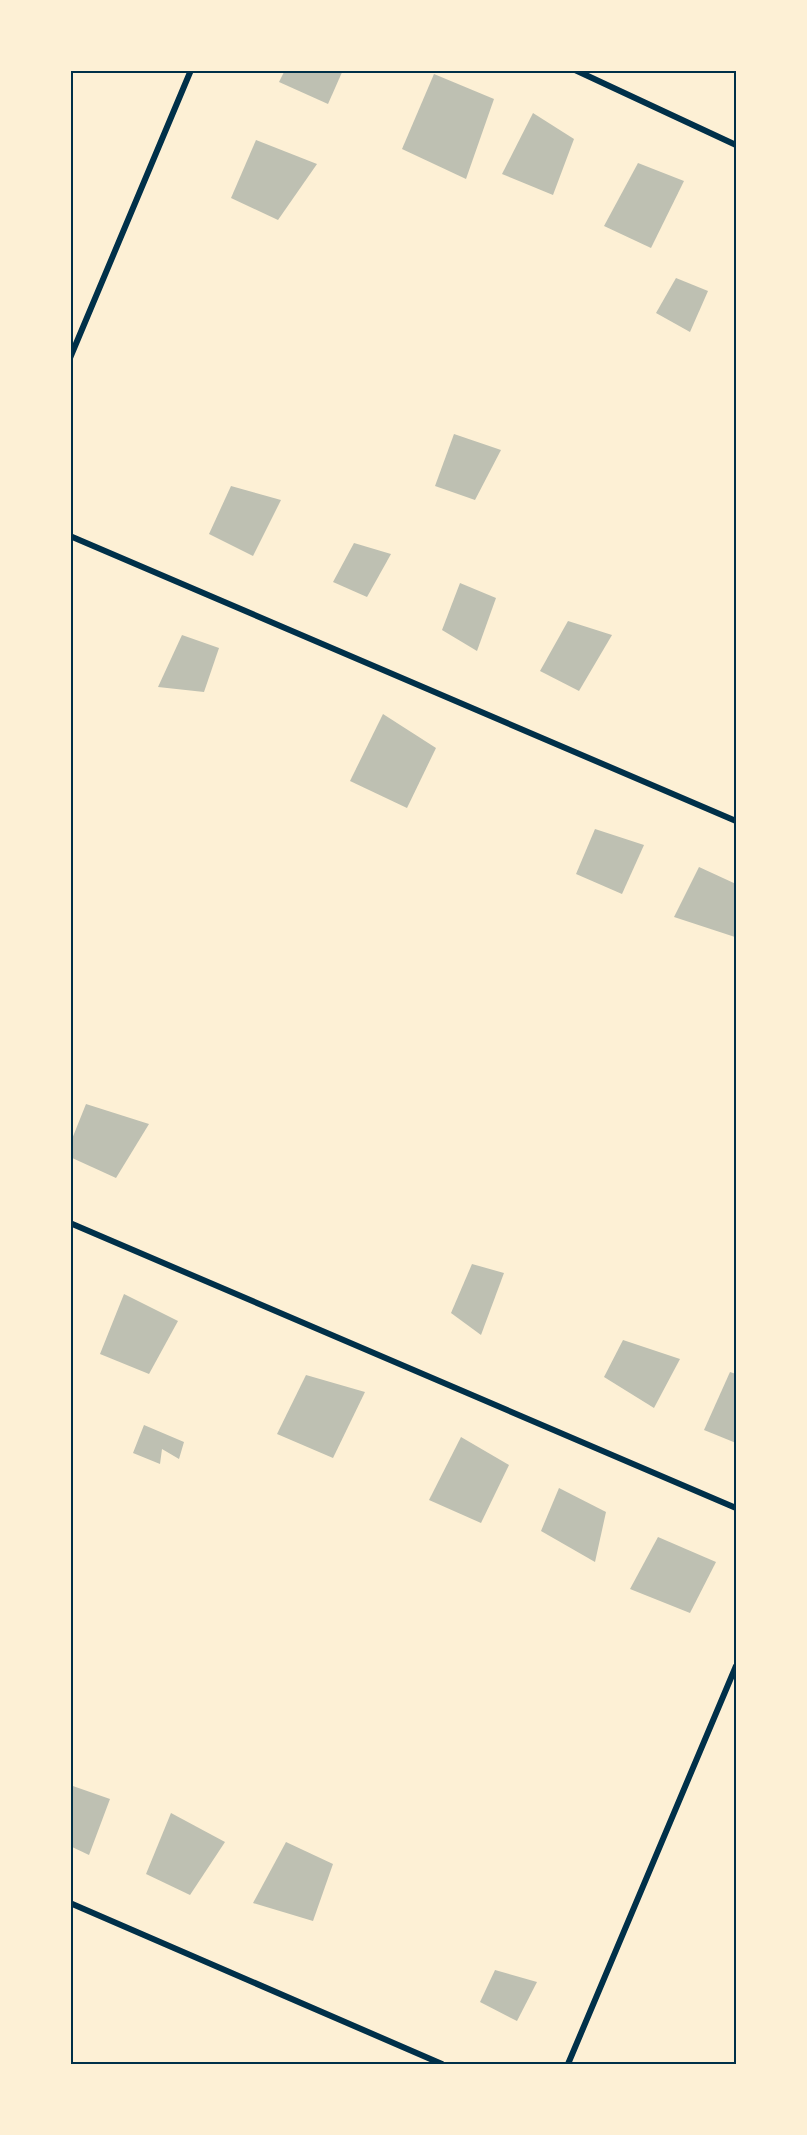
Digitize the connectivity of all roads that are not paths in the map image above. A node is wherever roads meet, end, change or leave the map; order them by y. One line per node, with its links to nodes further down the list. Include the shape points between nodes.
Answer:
1 (191, 70): 4 (street)
2 (575, 70): 3 (street)
3 (736, 145)
4 (70, 357)
5 (70, 536): 6 (street)
6 (736, 821)
7 (70, 1223): 8 (street)
8 (736, 1508)
9 (736, 1666): 12 (street)
10 (70, 1903): 11 (street)
11 (442, 2064)
12 (568, 2064)

